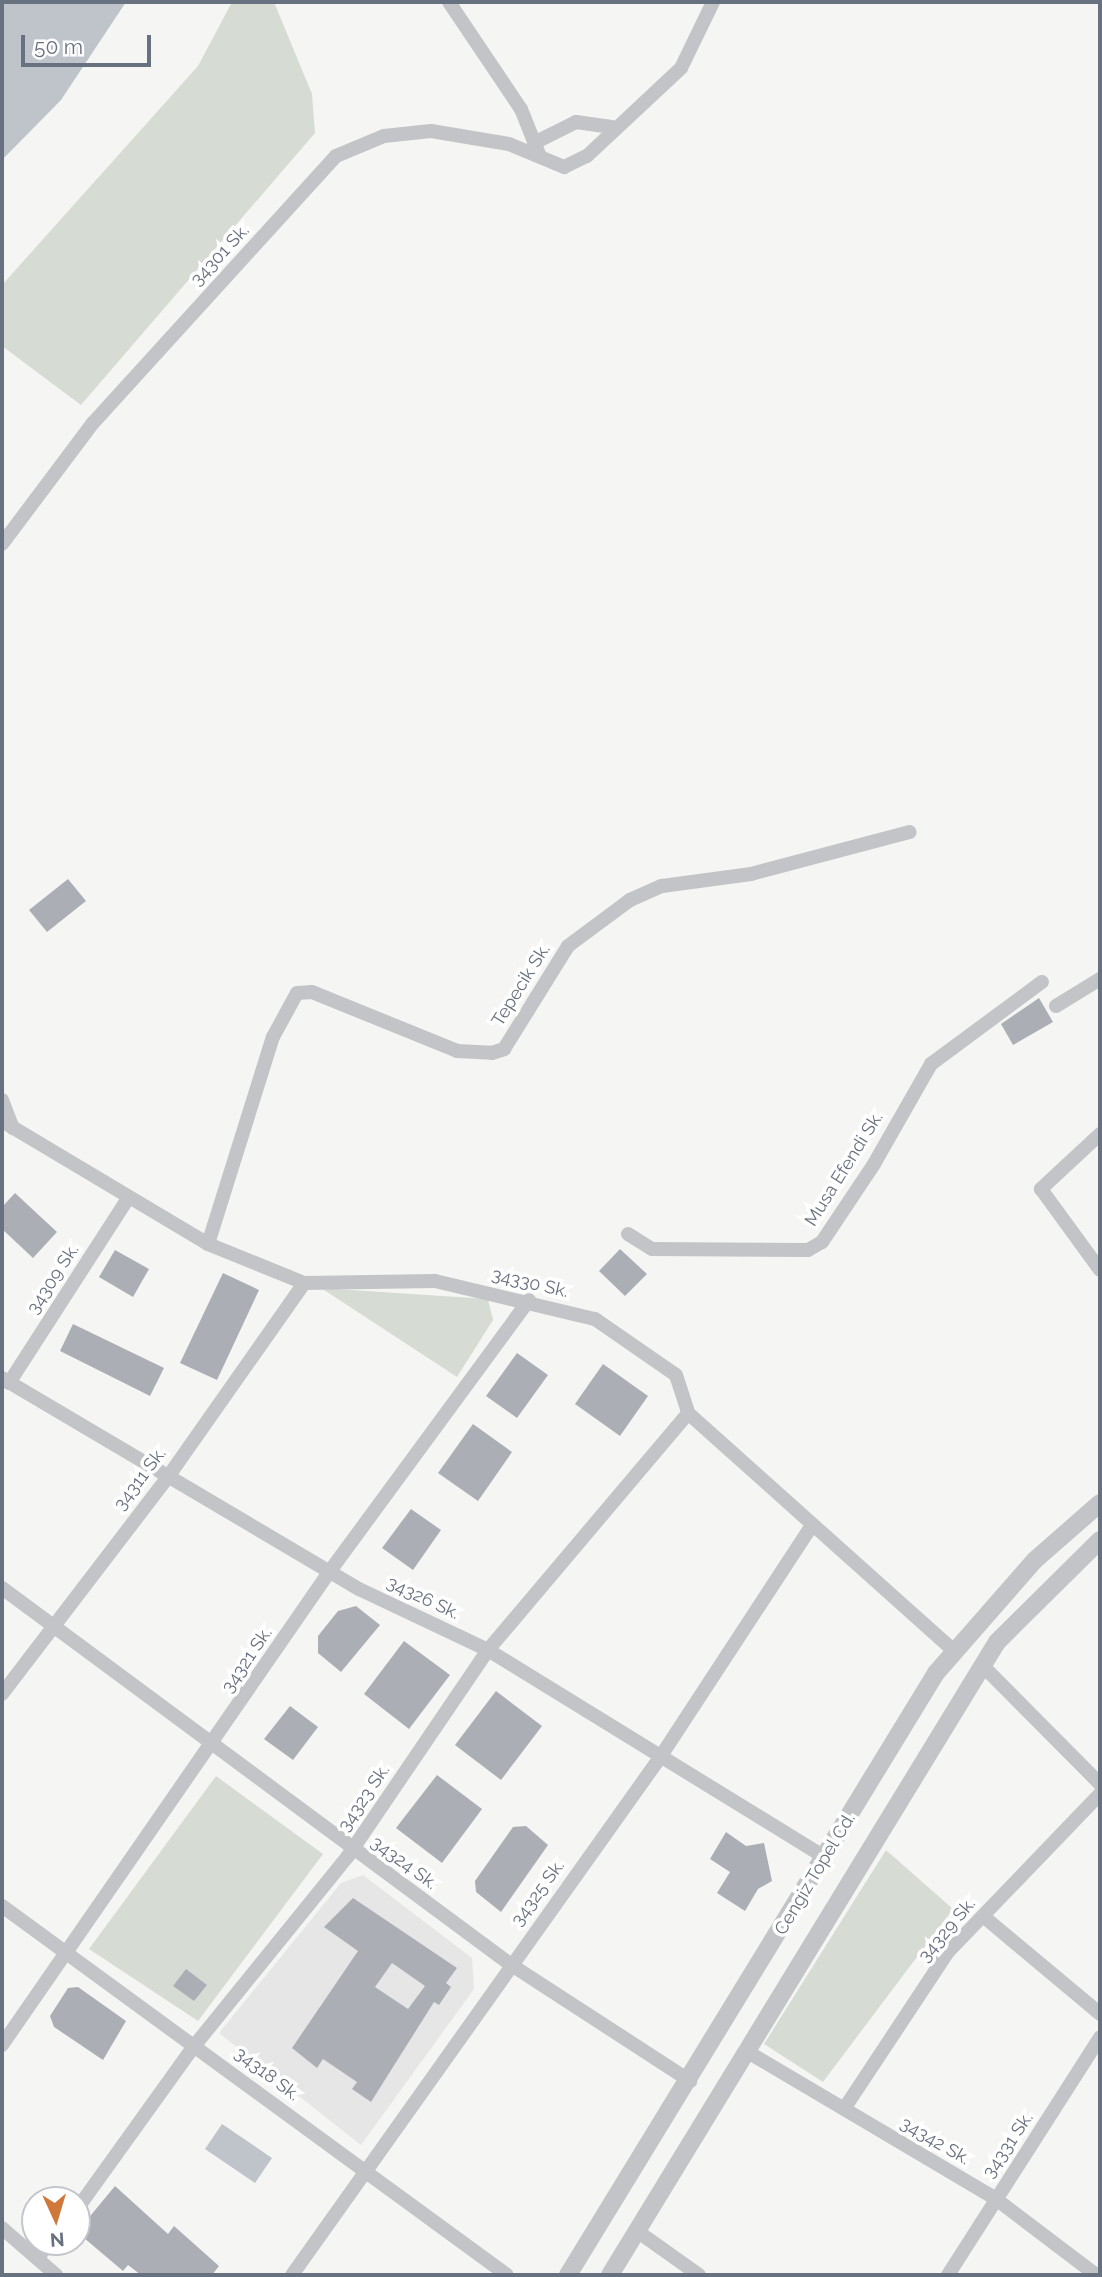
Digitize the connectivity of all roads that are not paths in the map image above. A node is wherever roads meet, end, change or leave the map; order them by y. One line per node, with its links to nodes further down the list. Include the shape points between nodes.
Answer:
1 (449, 2): 4 (street, via 522,109)
2 (713, 2): 3 (street, via 681,68)
3 (612, 127): 4 (street, via 576,122); 4 (street, 34301 Sk., via 587,156 564,167)
4 (536, 148): 5 (street, 34301 Sk., via 431,131 384,136 335,156 93,423)
5 (2, 544)
6 (910, 832): 16 (street, Tepecik Sk., via 751,874 662,886 630,900 568,946 504,1049 492,1054 457,1051 312,992 297,993 273,1037)
7 (1100, 979): 9 (street)
8 (1042, 982): 15 (street, Musa Efendi Sk., via 932,1064 874,1164 822,1241 808,1250 652,1249)
9 (1056, 1006)
10 (2, 1100): 12 (street)
11 (2, 1121): 12 (street, 34330 Sk.)
12 (14, 1132): 14 (street, 34330 Sk.)
13 (1100, 1134): 17 (street, via 1041,1189)
14 (129, 1197): 16 (street, 34330 Sk.); 20 (street, 34309 Sk.)
15 (628, 1234)
16 (208, 1244): 18 (street, 34330 Sk.)
17 (1100, 1270)
18 (304, 1283): 19 (street, 34330 Sk., via 435,1281); 22 (street, 34311 Sk.)
19 (529, 1300): 21 (street, 34330 Sk., via 595,1319 676,1375); 26 (street, 34321 Sk.)
20 (6, 1381): 22 (street, 34326 Sk.)
21 (688, 1413): 24 (street, 34330 Sk.); 29 (street, 34323 Sk.)
22 (170, 1474): 26 (street, 34326 Sk.); 28 (street, 34311 Sk.)
23 (1100, 1503): 30 (street, Cengiz Topel Cd., via 1035,1560)
24 (810, 1528): 30 (street, 34330 Sk.); 34 (street, 34325 Sk.)
25 (1100, 1540): 31 (street, Cengiz Topel Cd.)
26 (330, 1571): 29 (street, 34326 Sk.); 33 (street, 34321 Sk.)
27 (2, 1588): 28 (street, 34324 Sk.)
28 (52, 1625): 32 (street, 34311 Sk.); 33 (street, 34324 Sk.)
29 (488, 1650): 34 (street, 34326 Sk.); 37 (street, 34323 Sk.)
30 (954, 1651): 38 (street, Cengiz Topel Cd.)
31 (982, 1665): 35 (street); 47 (street, Cengiz Topel Cd.)
32 (2, 1694)
33 (215, 1743): 37 (street, 34324 Sk.); 41 (street, 34321 Sk.)
34 (659, 1759): 38 (street, 34326 Sk.); 42 (street, 34325 Sk.)
35 (1100, 1784)
36 (1100, 1794): 40 (street, 34329 Sk.)
37 (353, 1849): 42 (street, 34324 Sk.); 46 (street, 34323 Sk.)
38 (826, 1858): 48 (street, Cengiz Topel Cd.)
39 (2, 1906): 41 (street, 34318 Sk.)
40 (983, 1916): 43 (street); 49 (street, 34329 Sk., via 948,1952)
41 (67, 1953): 45 (street, 34321 Sk.); 46 (street, 34318 Sk.)
42 (510, 1964): 48 (street, 34324 Sk.); 50 (street, 34325 Sk.)
43 (1100, 2014)
44 (1100, 2037): 52 (street, 34331 Sk.)
45 (2, 2045)
46 (195, 2045): 50 (street, 34318 Sk.); 51 (street, 34323 Sk.)
47 (746, 2052): 49 (street, 34342 Sk.); 54 (street, Cengiz Topel Cd.)
48 (690, 2081): 59 (street, Cengiz Topel Cd.)
49 (844, 2109): 52 (street, 34342 Sk.)
50 (365, 2171): 57 (street, 34325 Sk.); 58 (street, 34318 Sk.)
51 (91, 2190)
52 (996, 2199): 62 (street, 34331 Sk.); 63 (street, 34342 Sk.)
53 (2, 2228): 55 (street)
54 (637, 2231): 60 (street, Cengiz Topel Cd.); 61 (street)
55 (37, 2258): 56 (street)
56 (53, 2274)
57 (292, 2275)
58 (508, 2275)
59 (568, 2275)
60 (610, 2275)
61 (699, 2275)
62 (948, 2275)
63 (1096, 2275)

